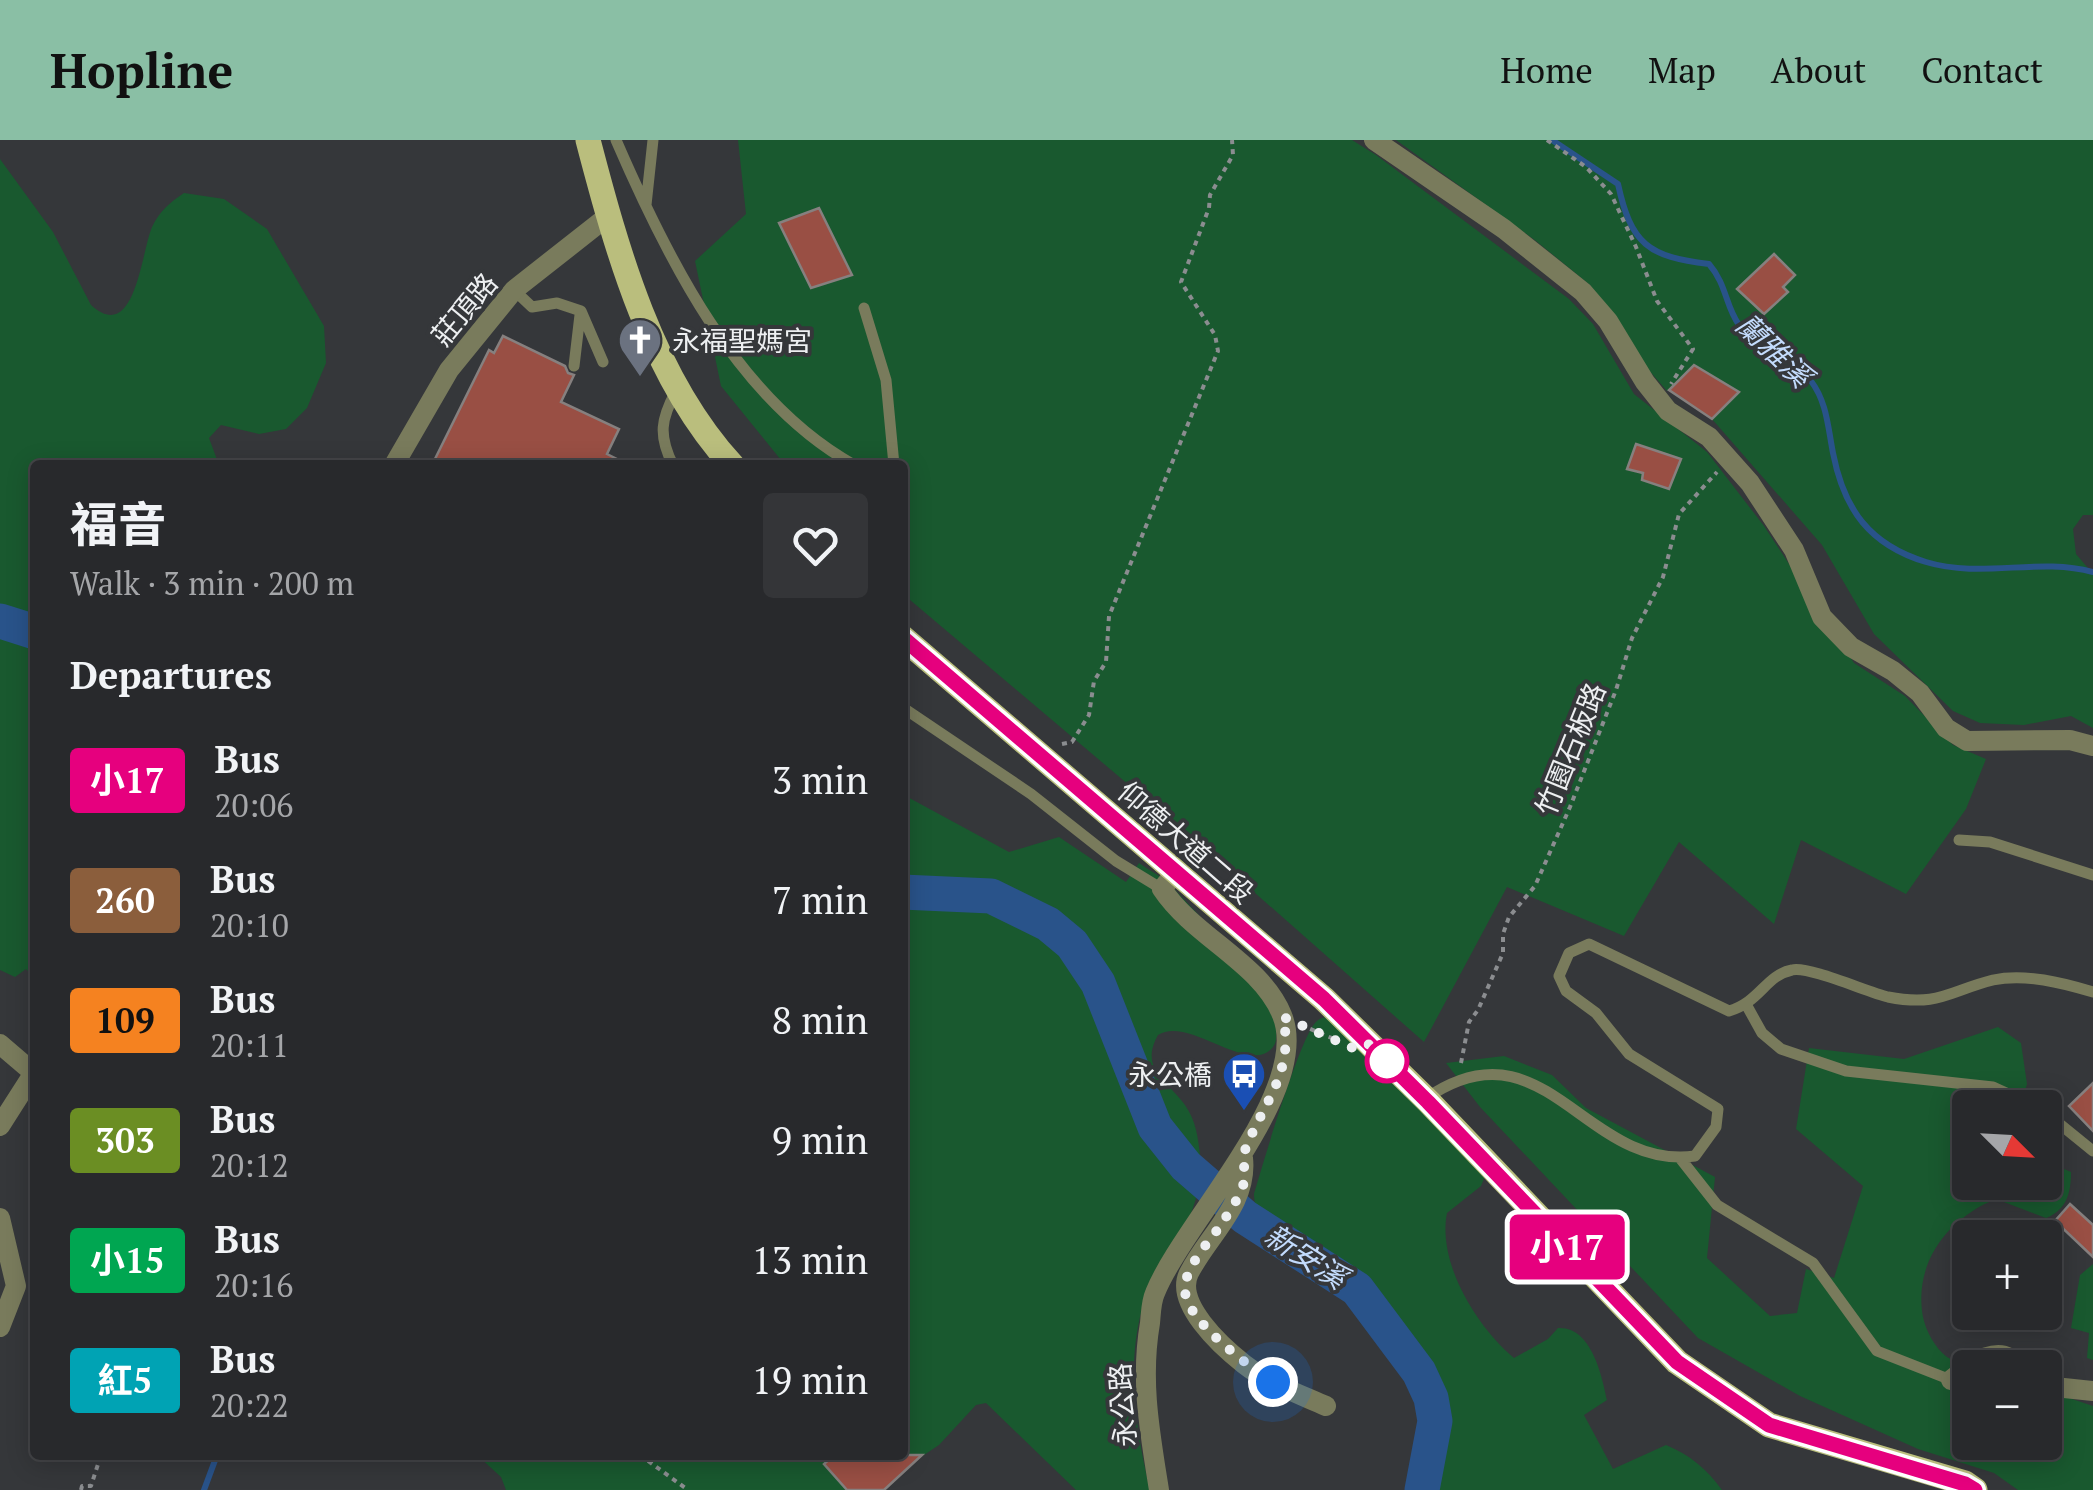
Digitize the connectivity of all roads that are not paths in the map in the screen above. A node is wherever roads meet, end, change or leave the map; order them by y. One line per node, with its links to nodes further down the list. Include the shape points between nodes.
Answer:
1 (588, 140): 6 (main road)
2 (616, 140): 5 (lane)
3 (653, 140): 5 (lane)
4 (1374, 140): 20 (street, via 1583,292 1670,412 1709,437 1750,483 1794,550 1822,617 1852,647 1920,693 1946,728 1967,740)
5 (646, 208): 16 (lane, via 724,344 780,406)
6 (608, 216): 7 (street, 莊頂路); 12 (main road, via 631,290)
7 (514, 290): 9 (lane, via 532,307 557,303); 13 (street, 莊頂路, via 448,370)
8 (864, 308): 17 (lane, via 886,380)
9 (581, 311): 10 (lane); 11 (lane)
10 (603, 362)
11 (574, 366)
12 (678, 388): 14 (lane, via 661,418); 15 (main road)
13 (397, 460)
14 (670, 460)
15 (728, 460)
16 (845, 460)
17 (894, 460)
18 (908, 643): 23 (main road, 仰德大道二段)
19 (908, 710): 23 (lane, via 1116,861)
20 (2093, 746)
21 (1959, 840): 22 (lane, via 1990,842)
22 (2093, 876)
23 (1168, 881): 30 (main road, 仰德大道二段, via 1324,999); 35 (street, via 1177,912 1268,989 1288,1041 1285,1066)
24 (2093, 992): 25 (lane, via 2023,978 1995,980 1938,1001 1890,997 1795,968 1777,975)
25 (1748, 1006): 29 (lane, via 1762,1033 1781,1048 1846,1071); 34 (lane, via 1728,1011 1589,944 1570,953 1559,976 1630,1054 1718,1109 1716,1127 1695,1156)
26 (0, 1044): 27 (street)
27 (30, 1069)
28 (30, 1081): 31 (street)
29 (1999, 1090)
30 (1425, 1099): 34 (lane, via 1451,1082 1484,1073 1519,1077 1604,1133); 44 (main road, 仰德大道二段, via 1677,1362 1769,1425)
31 (0, 1126)
32 (2062, 1126): 33 (lane)
33 (2093, 1151)
34 (1680, 1158): 39 (lane, via 1717,1205 1813,1263 1877,1350)
35 (1215, 1215): 42 (street, via 1188,1275 1184,1292 1190,1307 1245,1364); 43 (street, 永公路, via 1154,1294 1143,1364)
36 (0, 1218): 37 (street)
37 (26, 1285): 38 (street)
38 (3, 1313)
39 (1952, 1380)
40 (2062, 1388): 41 (street)
41 (2093, 1392)
42 (1326, 1406)
43 (1159, 1490)
44 (1975, 1490)

